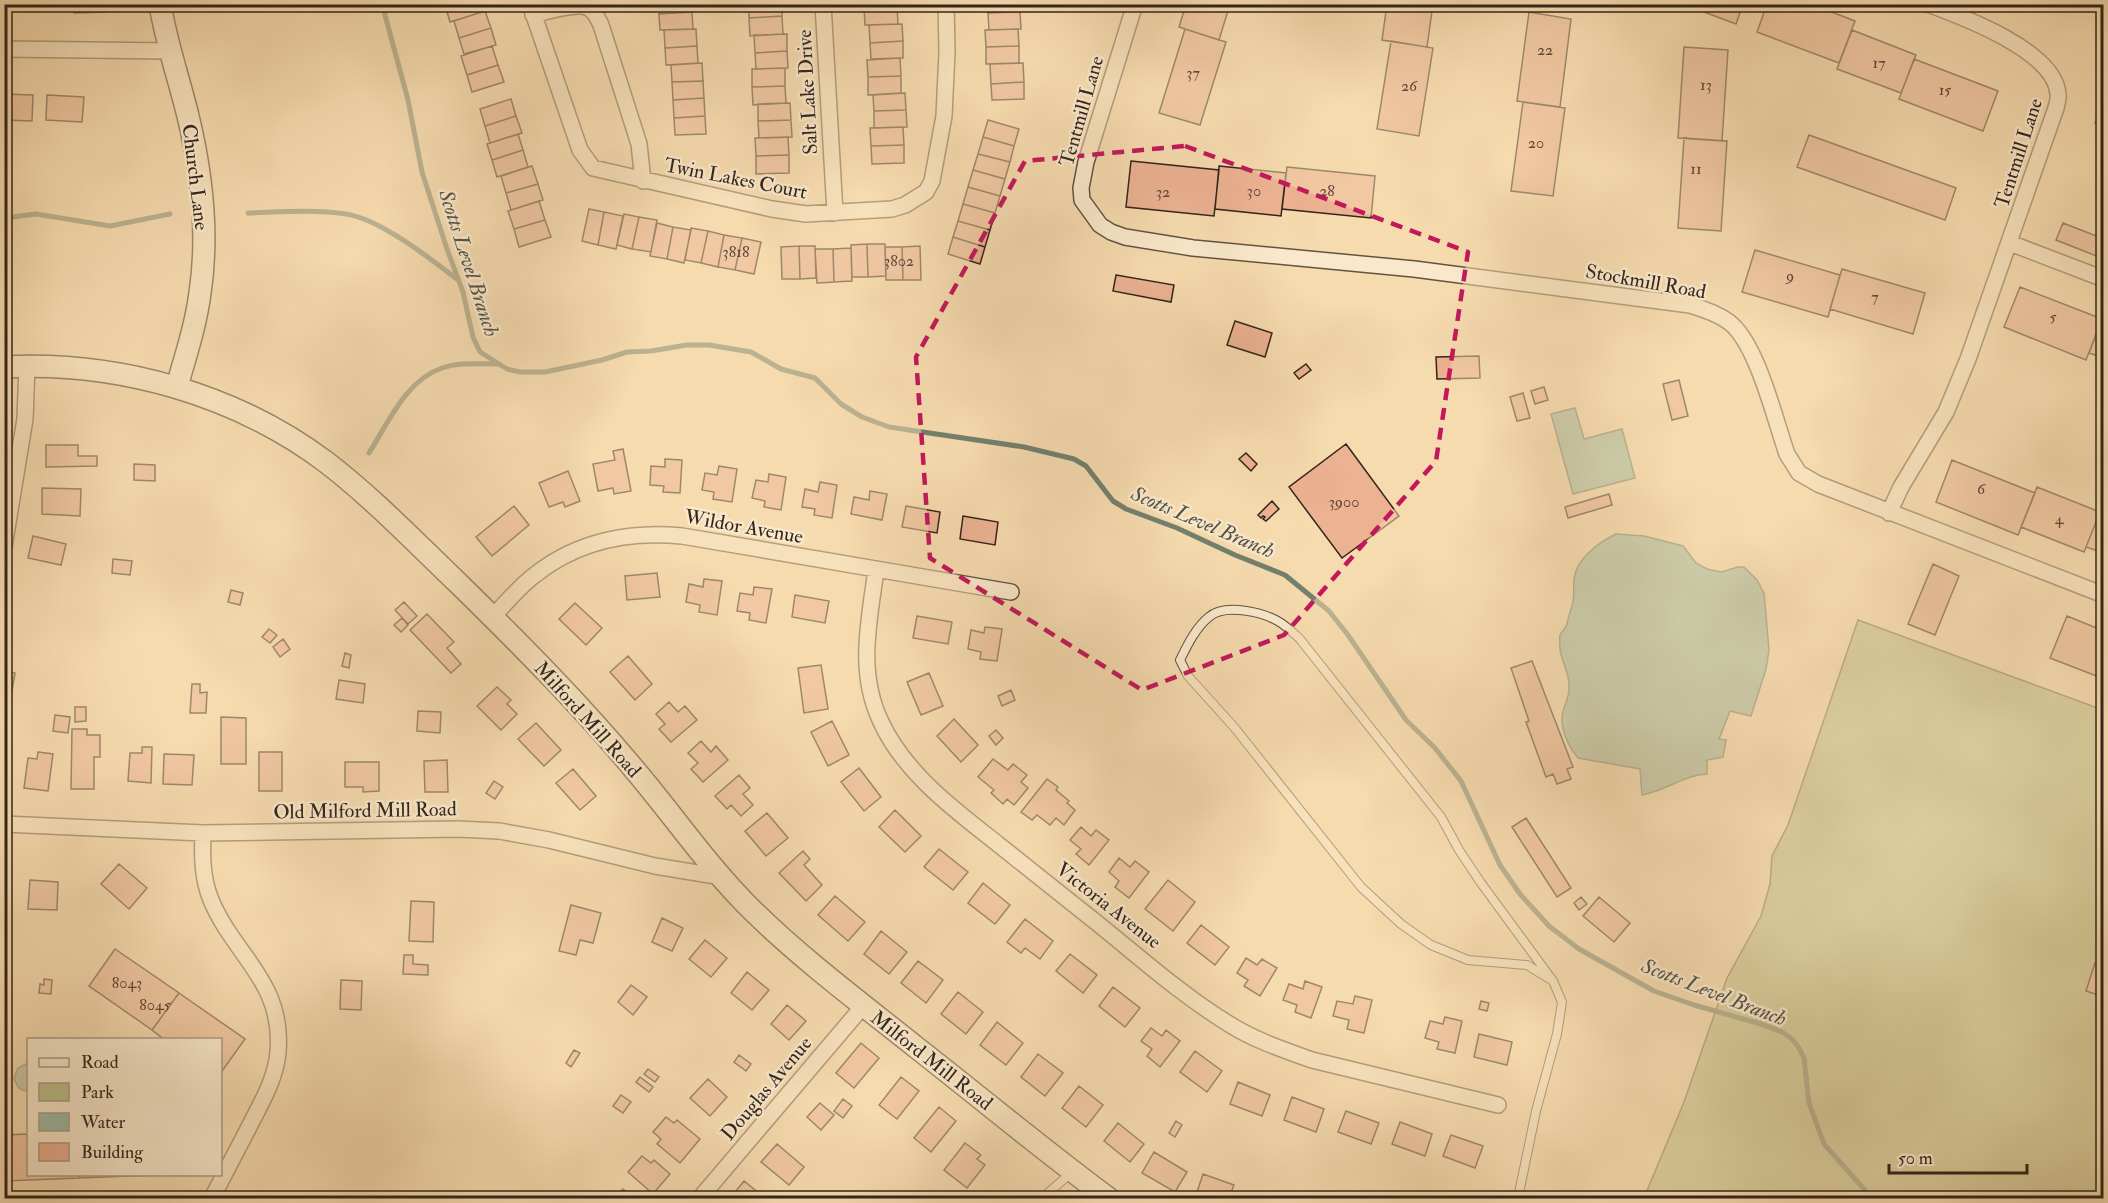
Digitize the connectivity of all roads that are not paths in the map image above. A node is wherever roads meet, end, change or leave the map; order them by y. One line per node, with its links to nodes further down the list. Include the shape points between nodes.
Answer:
1 (160, 4): 8 (main road, Church Lane)
2 (823, 4): 10 (street, Salt Lake Drive)
3 (946, 4): 10 (street, Twin Lakes Court, via 944,116 932,181 926,192 892,209)
4 (1135, 4): 11 (street, Tentmill Lane, via 1080,188 1082,200)
5 (1928, 4): 12 (street, Tentmill Lane, via 2001,34 2024,49 2056,84 2056,108)
6 (531, 10): 9 (street, Twin Lakes Court, via 586,161 603,172); 9 (street, via 578,6 588,7 596,14 639,144)
7 (4, 49): 8 (street)
8 (171, 51): 16 (main road, Church Lane, via 197,160 204,226 200,294)
9 (643, 181): 10 (street, Twin Lakes Court, via 772,209)
10 (835, 213)
11 (1100, 225): 17 (street, Stockmill Road, via 1125,237 1193,248 1414,269 1703,309 1740,333 1761,378 1787,454 1799,473)
12 (2010, 243): 13 (street); 17 (street, Tentmill Lane, via 1946,412)
13 (2103, 279)
14 (27, 366): 15 (main road, Milford Mill Road); 16 (main road, Milford Mill Road, via 116,373); 18 (street, via 25,419)
15 (4, 367)
16 (177, 386): 22 (main road, Milford Mill Road, via 257,421 324,461 354,484)
17 (1889, 513): 21 (street, Stockmill Road)
18 (4, 547)
19 (876, 570): 20 (street, Wildor Avenue); 22 (street, Wildor Avenue, via 682,536 628,536 560,558 536,574); 28 (street, Victoria Avenue, via 865,648 867,673 880,722 919,777 955,810 1229,1025 1312,1060)
20 (1011, 592)
21 (2103, 595)
22 (493, 617): 25 (main road, Milford Mill Road, via 568,692)
23 (4, 824): 24 (street, Old Milford Mill Road)
24 (204, 833): 25 (street, Old Milford Mill Road, via 499,831); 30 (street, via 204,880 223,924 269,992 278,1032 278,1054 266,1094)
25 (722, 877): 27 (main road, Milford Mill Road, via 784,939)
26 (1553, 981): 26 (lane, via 1527,965 1468,960 1431,945 1361,887 1234,727 1188,676 1180,660 1209,616 1227,610 1252,612 1280,622 1299,638 1441,817 1481,883); 34 (lane, via 1562,1002 1557,1034)
27 (864, 1005): 29 (main road, Milford Mill Road); 31 (street, Douglas Avenue)
28 (1498, 1105)
29 (1072, 1172): 32 (lane); 33 (main road, Milford Mill Road)
30 (212, 1198)
31 (700, 1198)
32 (1042, 1198)
33 (1108, 1198)
34 (1518, 1198)

